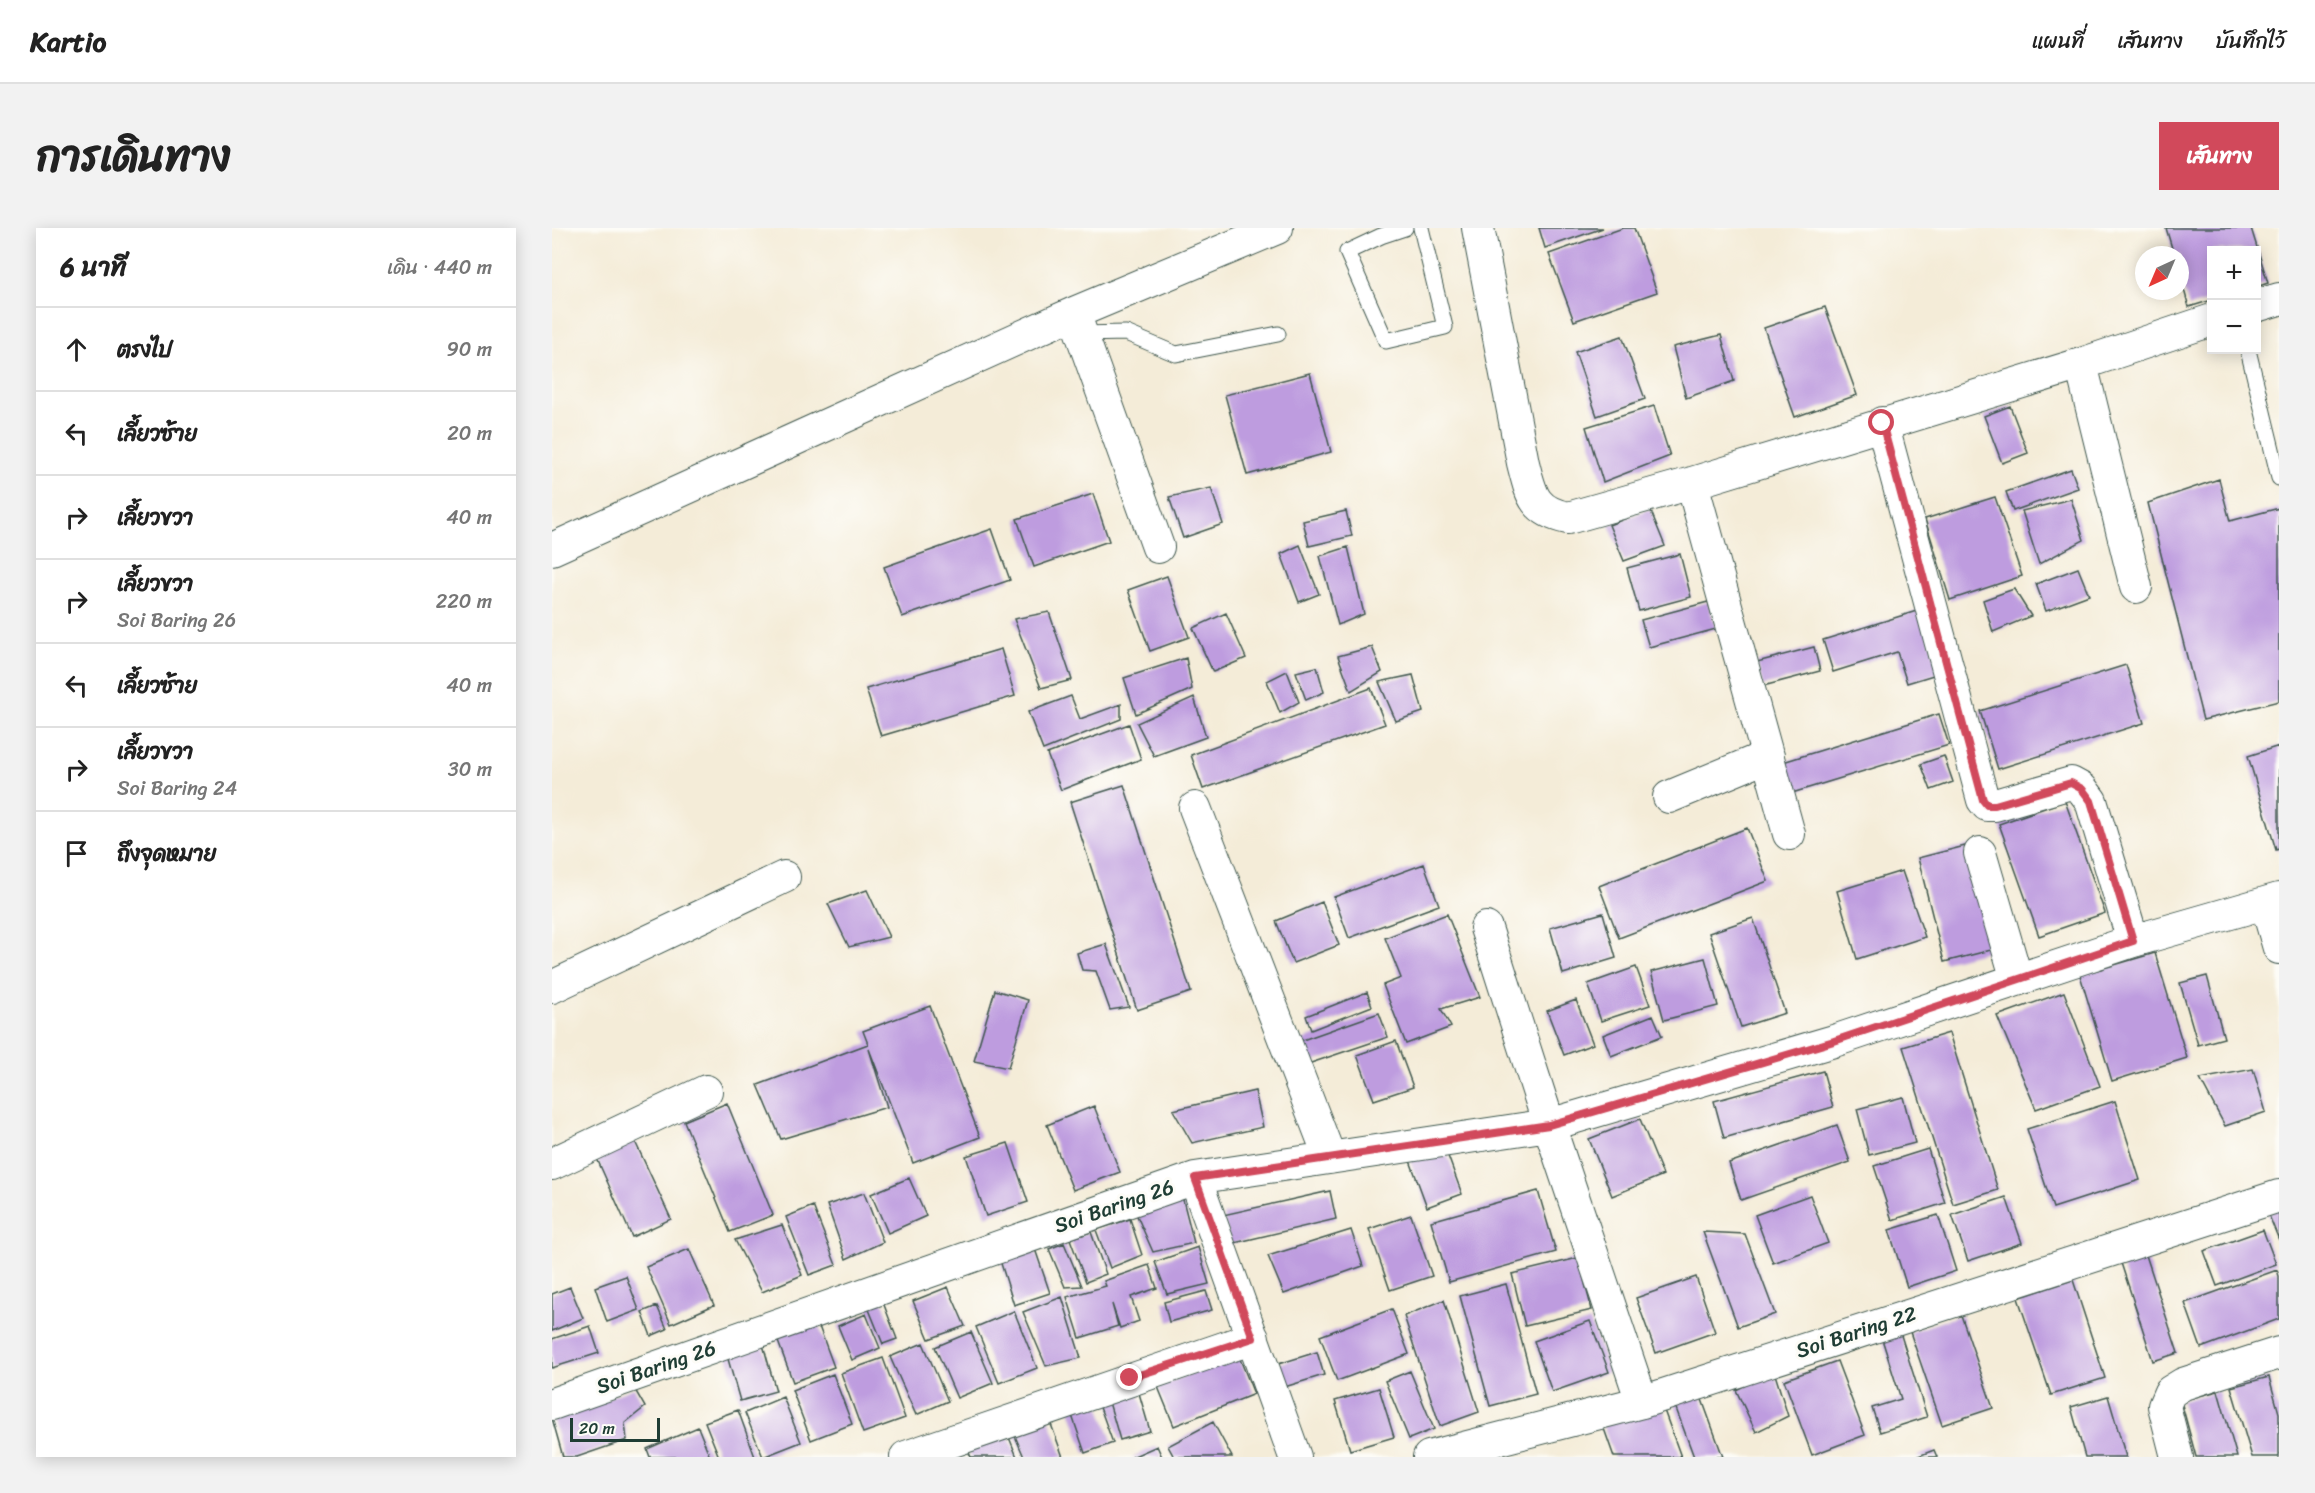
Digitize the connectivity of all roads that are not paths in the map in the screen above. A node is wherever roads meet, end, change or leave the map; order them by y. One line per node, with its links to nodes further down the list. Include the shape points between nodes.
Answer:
1 (1277, 228): 9 (street)
2 (1405, 228): 5 (lane)
3 (1421, 228): 5 (lane, via 1444,327 1386,341 1347,252)
4 (1478, 228): 15 (street, via 1523,463 1532,495 1541,507 1552,515 1568,518)
5 (1380, 232)
6 (2279, 298): 7 (street)
7 (2261, 304)
8 (2207, 321): 12 (street)
9 (1078, 323): 10 (lane, via 1126,333 1176,354); 16 (street); 17 (street)
10 (1278, 334)
11 (2249, 354): 14 (lane)
12 (2081, 364): 13 (street); 18 (street)
13 (1882, 423): 15 (street); 27 (street, via 1983,800 1987,805 1995,805 2071,783 2082,789 2091,801)
14 (2279, 478)
15 (1692, 483): 19 (street)
16 (1158, 547)
17 (552, 549)
18 (2136, 587)
19 (1768, 756): 20 (street); 22 (street)
20 (1669, 797)
21 (1195, 808): 33 (street)
22 (1789, 834)
23 (1980, 853): 29 (street)
24 (784, 877): 30 (street)
25 (2272, 901): 27 (street, Soi Baring 26); 28 (street)
26 (1486, 928): 32 (street)
27 (2133, 941): 29 (street, Soi Baring 26)
28 (2279, 948)
29 (2017, 980): 32 (street, Soi Baring 26, via 1834,1041)
30 (552, 987)
31 (706, 1091): 34 (street)
32 (1549, 1125): 33 (street, Soi Baring 26); 39 (street)
33 (1330, 1158): 35 (street, Soi Baring 26)
34 (552, 1164)
35 (1195, 1178): 37 (street); 40 (street, Soi Baring 26)
36 (2279, 1196): 39 (street, Soi Baring 22)
37 (1253, 1338): 41 (street); 42 (street)
38 (2279, 1353): 44 (street, via 2183,1384 2170,1392 2164,1406)
39 (1642, 1401): 43 (street, Soi Baring 22)
40 (552, 1404)
41 (906, 1457)
42 (1295, 1457)
43 (1429, 1457)
44 (2177, 1457)

